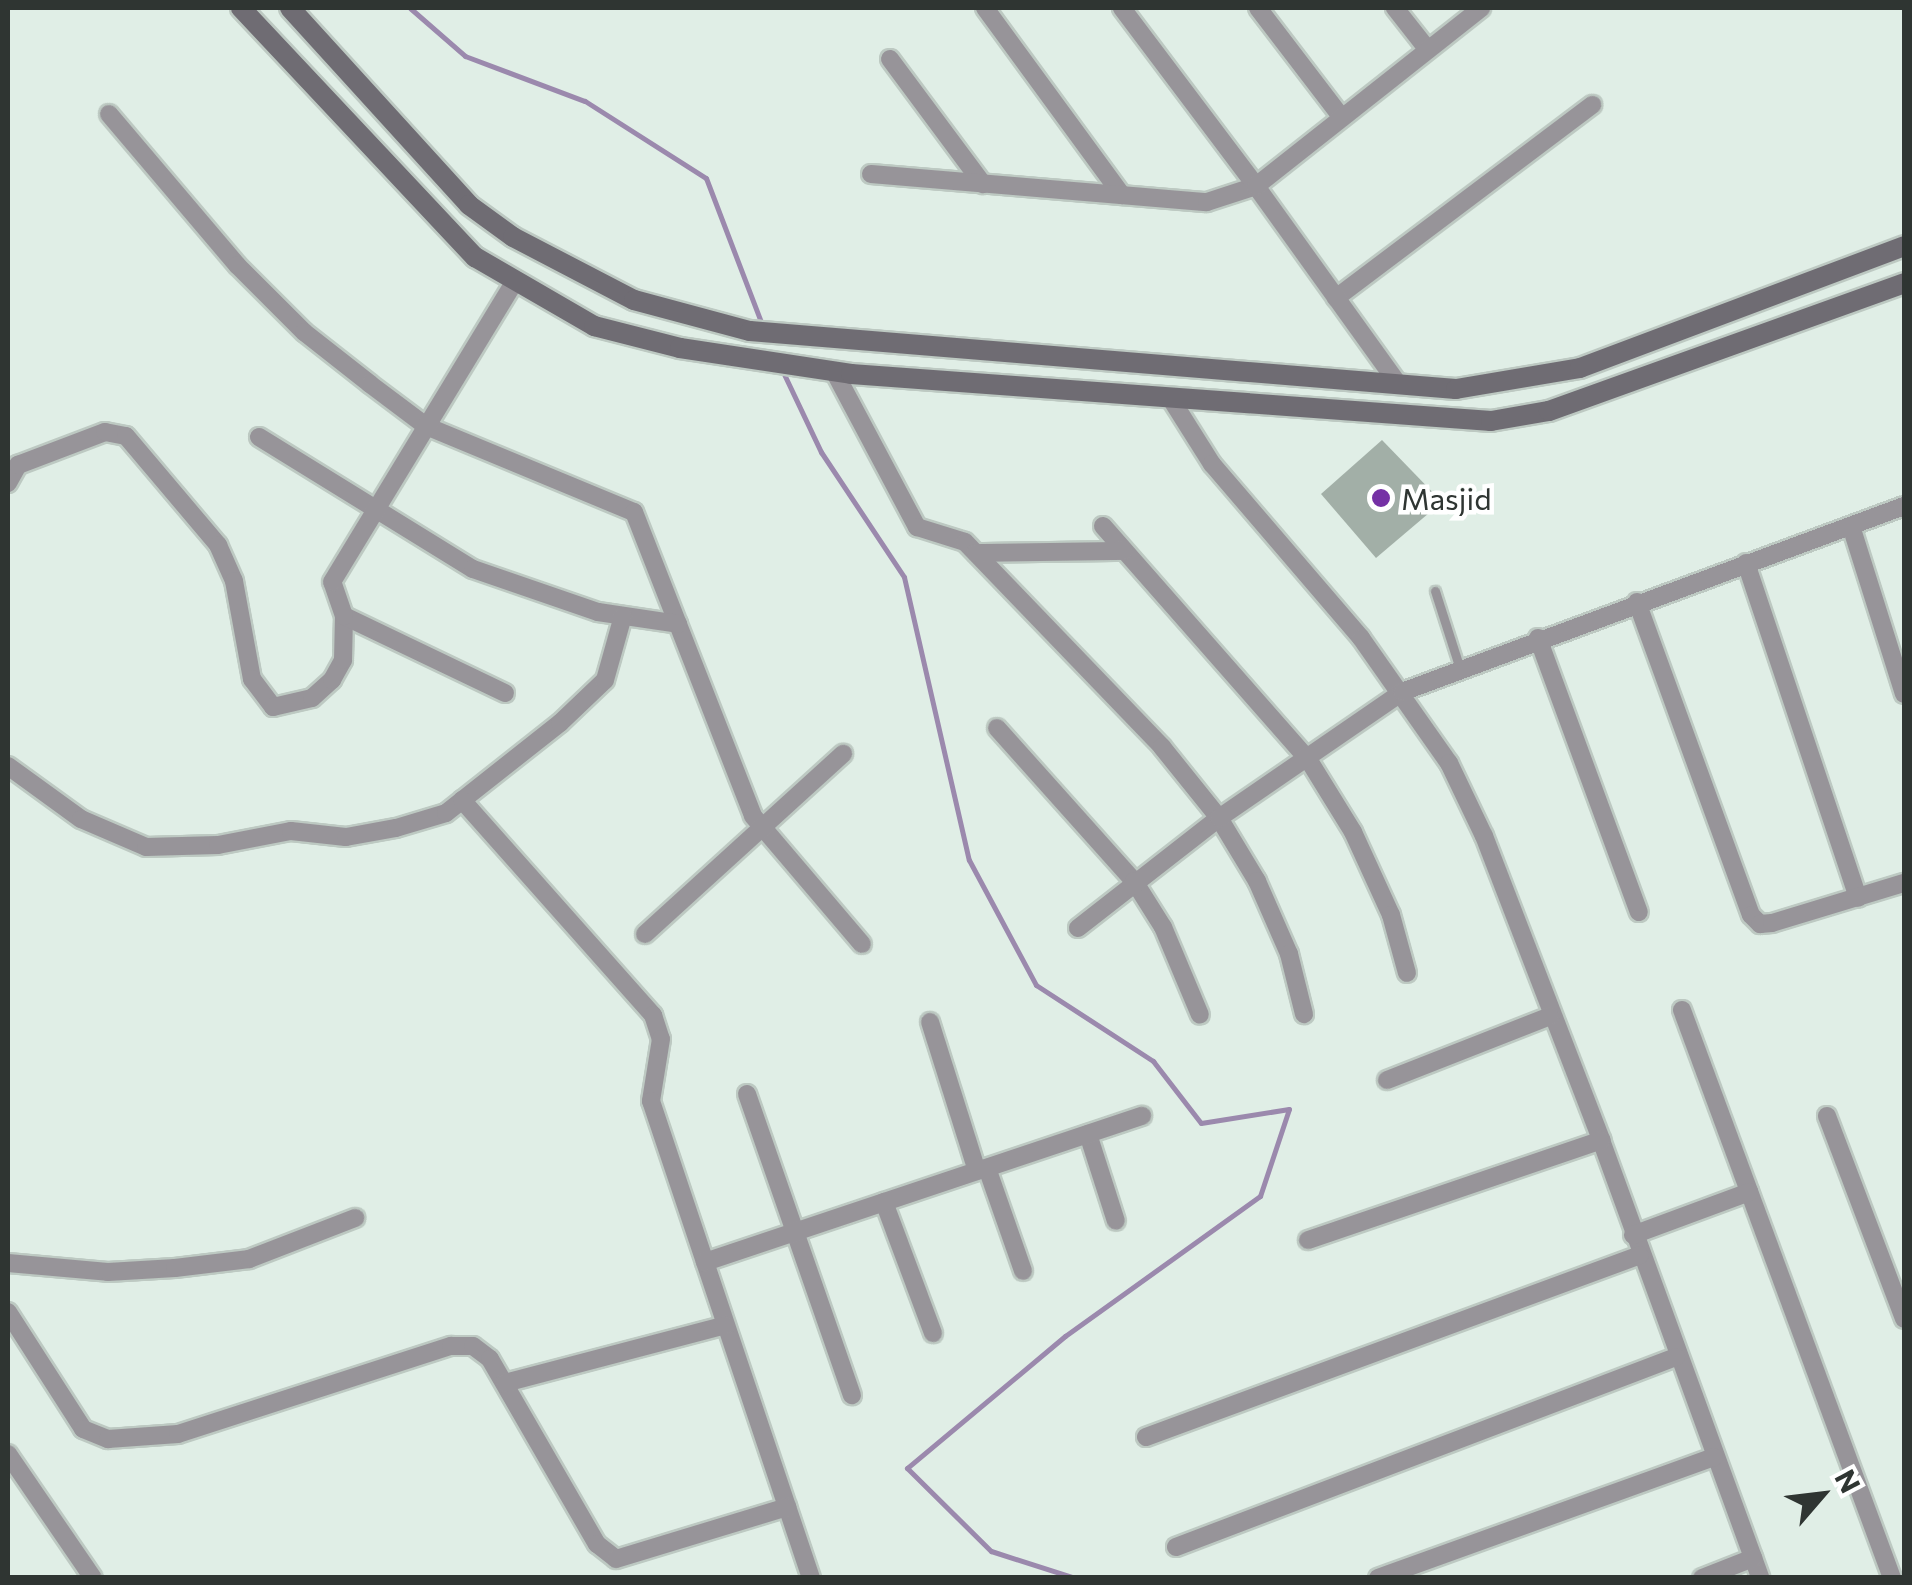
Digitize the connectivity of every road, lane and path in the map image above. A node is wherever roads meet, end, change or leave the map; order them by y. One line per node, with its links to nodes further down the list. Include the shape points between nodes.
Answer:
1 (242, 8): 18 (street, via 404,188 475,257)
2 (290, 8): 21 (street, via 469,205 513,238 634,300 752,331)
3 (984, 8): 16 (street)
4 (1122, 8): 15 (street)
5 (1258, 8): 12 (street)
6 (1395, 8): 8 (street)
7 (1481, 8): 8 (street)
8 (1428, 50): 12 (street)
9 (890, 59): 14 (street)
10 (1592, 105): 20 (street)
11 (109, 114): 26 (street, via 290,318)
12 (1342, 118): 15 (street)
13 (871, 174): 14 (street)
14 (983, 184): 16 (street)
15 (1256, 186): 16 (street, via 1207,202); 20 (street)
16 (1122, 196)
17 (1904, 246): 23 (street, via 1580,368 1456,389)
18 (514, 283): 22 (street, via 594,326); 26 (street)
19 (1904, 283): 25 (street, via 1549,411 1491,421)
20 (1336, 298): 23 (street)
21 (1011, 349): 23 (street); 24 (street)
22 (825, 370): 24 (street); 34 (street, via 917,527 965,542)
23 (1396, 381)
24 (1006, 387): 25 (street)
25 (1171, 399): 43 (street, via 1212,464)
26 (426, 426): 30 (street); 40 (street, via 634,512)
27 (259, 437): 30 (street)
28 (8, 483): 38 (street, via 18,465 105,432 126,436 218,545 234,581 252,679 273,707 312,698 332,680 342,660)
29 (1904, 506): 32 (street)
30 (374, 511): 38 (street, via 332,582); 39 (street, via 473,570)
31 (1102, 526): 33 (street)
32 (1851, 526): 35 (street); 45 (street)
33 (1124, 551): 34 (street); 48 (street)
34 (976, 553): 51 (street, via 1162,747)
35 (1746, 564): 37 (street); 55 (street)
36 (1435, 591): 42 (lane)
37 (1637, 602): 41 (street); 55 (street, via 1752,915 1760,924 1772,923)
38 (344, 616): 44 (street)
39 (624, 616): 40 (street); 50 (street, via 605,680)
40 (678, 624): 52 (street)
41 (1538, 638): 42 (street); 56 (street)
42 (1460, 669): 43 (street)
43 (1402, 692): 48 (street); 64 (street, via 1484,836)
44 (504, 693)
45 (1904, 694)
46 (997, 728): 53 (street)
47 (843, 754): 52 (street)
48 (1308, 759): 51 (street); 60 (street, via 1392,914)
49 (8, 766): 50 (street, via 81,818 146,847 292,831 346,837 446,813)
50 (462, 800): 82 (street, via 653,1014 660,1039 652,1101)
51 (1219, 818): 53 (street); 62 (street, via 1277,925)
52 (760, 826): 58 (street); 59 (street)
53 (1134, 881): 57 (street); 63 (street, via 1163,927)
54 (1904, 883): 55 (street)
55 (1858, 898)
56 (1638, 912)
57 (1078, 928)
58 (645, 934)
59 (862, 944)
60 (1407, 973)
61 (1682, 1010): 73 (street)
62 (1304, 1014)
63 (1200, 1015)
64 (1550, 1016): 66 (street); 71 (street)
65 (930, 1022): 72 (street)
66 (1387, 1080)
67 (748, 1094): 77 (street)
68 (1142, 1116): 70 (street)
69 (1827, 1116): 85 (street)
70 (1088, 1134): 72 (street); 76 (street)
71 (1601, 1140): 78 (street); 79 (street)
72 (982, 1170): 74 (street); 83 (street)
73 (1749, 1192): 78 (street); 102 (street)
74 (884, 1202): 77 (street); 87 (street)
75 (355, 1218): 81 (street, via 249,1258 193,1266 108,1272)
76 (1116, 1220)
77 (795, 1232): 82 (street); 90 (street)
78 (1634, 1235): 80 (street)
79 (1308, 1240)
80 (1640, 1254): 88 (street); 91 (street)
81 (8, 1262)
82 (705, 1262): 86 (street)
83 (1023, 1271)
84 (8, 1312): 89 (street, via 83,1429 108,1439 178,1434 451,1346 473,1346)
85 (1904, 1319)
86 (726, 1324): 89 (street); 94 (street)
87 (933, 1333)
88 (1676, 1357): 93 (street); 95 (street)
89 (505, 1383): 94 (street, via 596,1544 616,1559)
90 (852, 1395)
91 (1146, 1437)
92 (8, 1454): 97 (street)
93 (1714, 1457): 96 (street); 99 (street)
94 (787, 1506): 98 (street)
95 (1176, 1547)
96 (1753, 1558): 100 (street); 101 (street)
97 (94, 1578)
98 (811, 1578)
99 (1378, 1578)
100 (1702, 1578)
101 (1760, 1578)
102 (1892, 1578)

